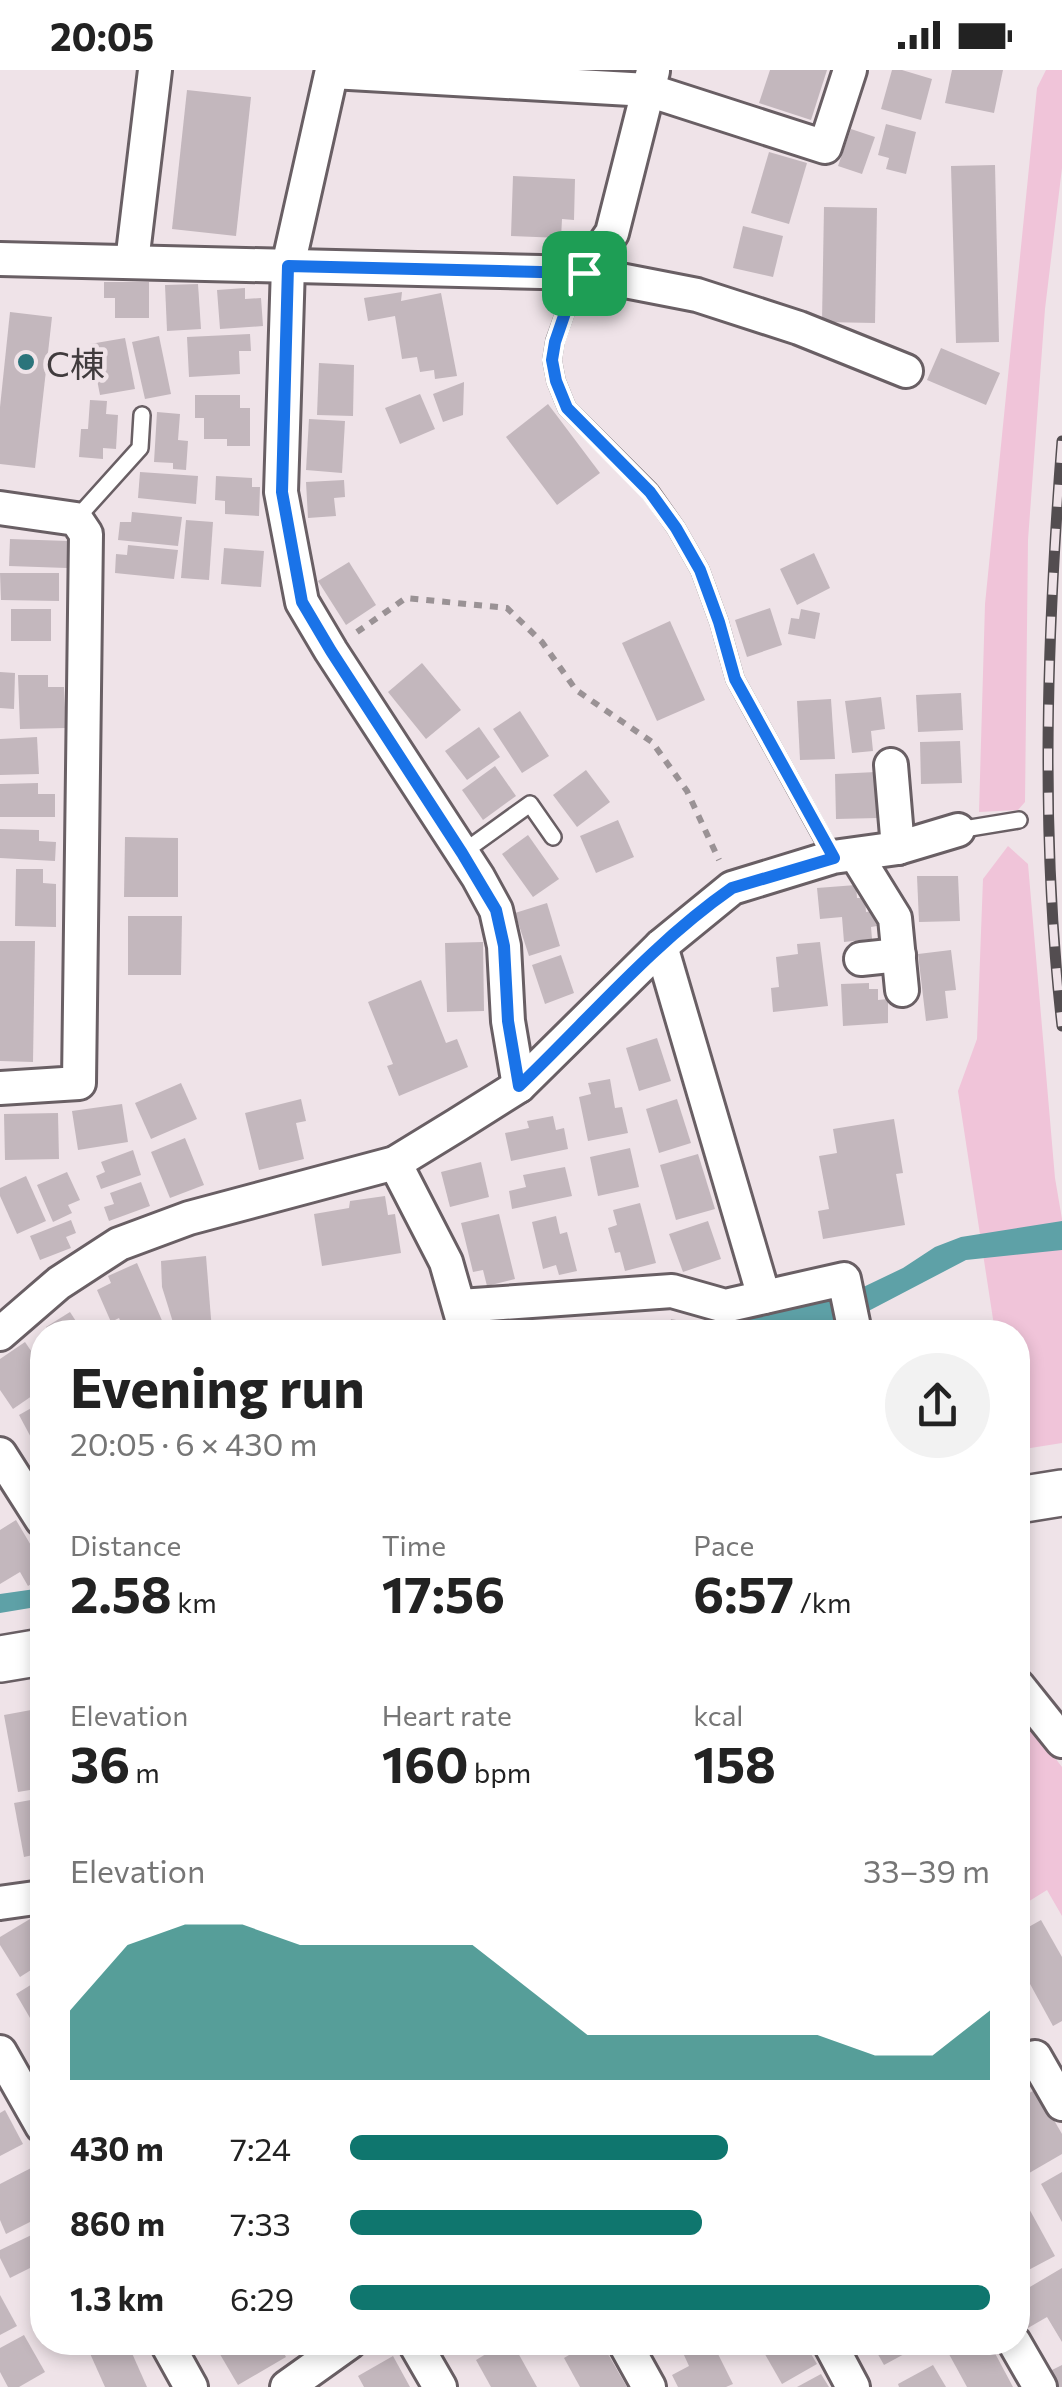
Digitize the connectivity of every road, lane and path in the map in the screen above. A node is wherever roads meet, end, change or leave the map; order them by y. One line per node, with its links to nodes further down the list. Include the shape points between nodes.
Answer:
1 (155, 70): 6 (street)
2 (850, 70): 4 (street, via 824,146)
3 (332, 71): 4 (street); 7 (street)
4 (650, 80): 8 (street, via 612,233)
5 (0, 259): 6 (street)
6 (132, 262): 7 (street)
7 (288, 266): 8 (street); 13 (street, via 282,492 302,602)
8 (584, 273): 9 (street, via 697,295); 20 (lane, via 552,360 567,408 650,492 684,542 700,570 735,679)
9 (906, 372)
10 (142, 415): 12 (lane, via 140,448)
11 (0, 508): 12 (street)
12 (76, 519): 27 (street, via 86,534 79,1083)
13 (331, 651): 19 (street); 21 (path, via 406,598 507,608 576,690 652,742 687,791)
14 (891, 765): 18 (street)
15 (1019, 820): 16 (lane)
16 (958, 830): 18 (street)
17 (553, 837): 19 (lane, via 530,804)
18 (898, 848): 20 (street)
19 (462, 853): 26 (street, via 496,910)
20 (845, 856): 21 (street); 23 (street, via 895,918)
21 (732, 888): 22 (street)
22 (661, 946): 26 (street); 29 (street)
23 (899, 955): 24 (street); 25 (street)
24 (862, 958)
25 (902, 990)
26 (519, 1086): 28 (street)
27 (0, 1088)
28 (395, 1162): 30 (street, via 446,1262); 32 (street, via 119,1244 59,1283)
29 (764, 1297): 30 (street, via 725,1306 672,1292); 31 (street, via 844,1279)
30 (463, 1320)
31 (853, 1320)
32 (0, 1334)
33 (0, 1454): 36 (street)
34 (1062, 1492): 35 (street)
35 (1030, 1498)
36 (30, 1501)
37 (30, 1654): 38 (street)
38 (0, 1659)
39 (1030, 1701): 40 (street)
40 (1062, 1741)
41 (30, 1899): 42 (street)
42 (0, 1903)
43 (0, 2052): 46 (street)
44 (1030, 2061): 45 (street, via 1036,2058)
45 (1062, 2104)
46 (30, 2105)
47 (173, 2355): 53 (street)
48 (332, 2355): 54 (street)
49 (422, 2355): 55 (street)
50 (631, 2355): 56 (street)
51 (836, 2355): 57 (street)
52 (1022, 2355): 58 (street)
53 (191, 2387)
54 (287, 2387)
55 (440, 2387)
56 (649, 2387)
57 (853, 2387)
58 (1040, 2387)

